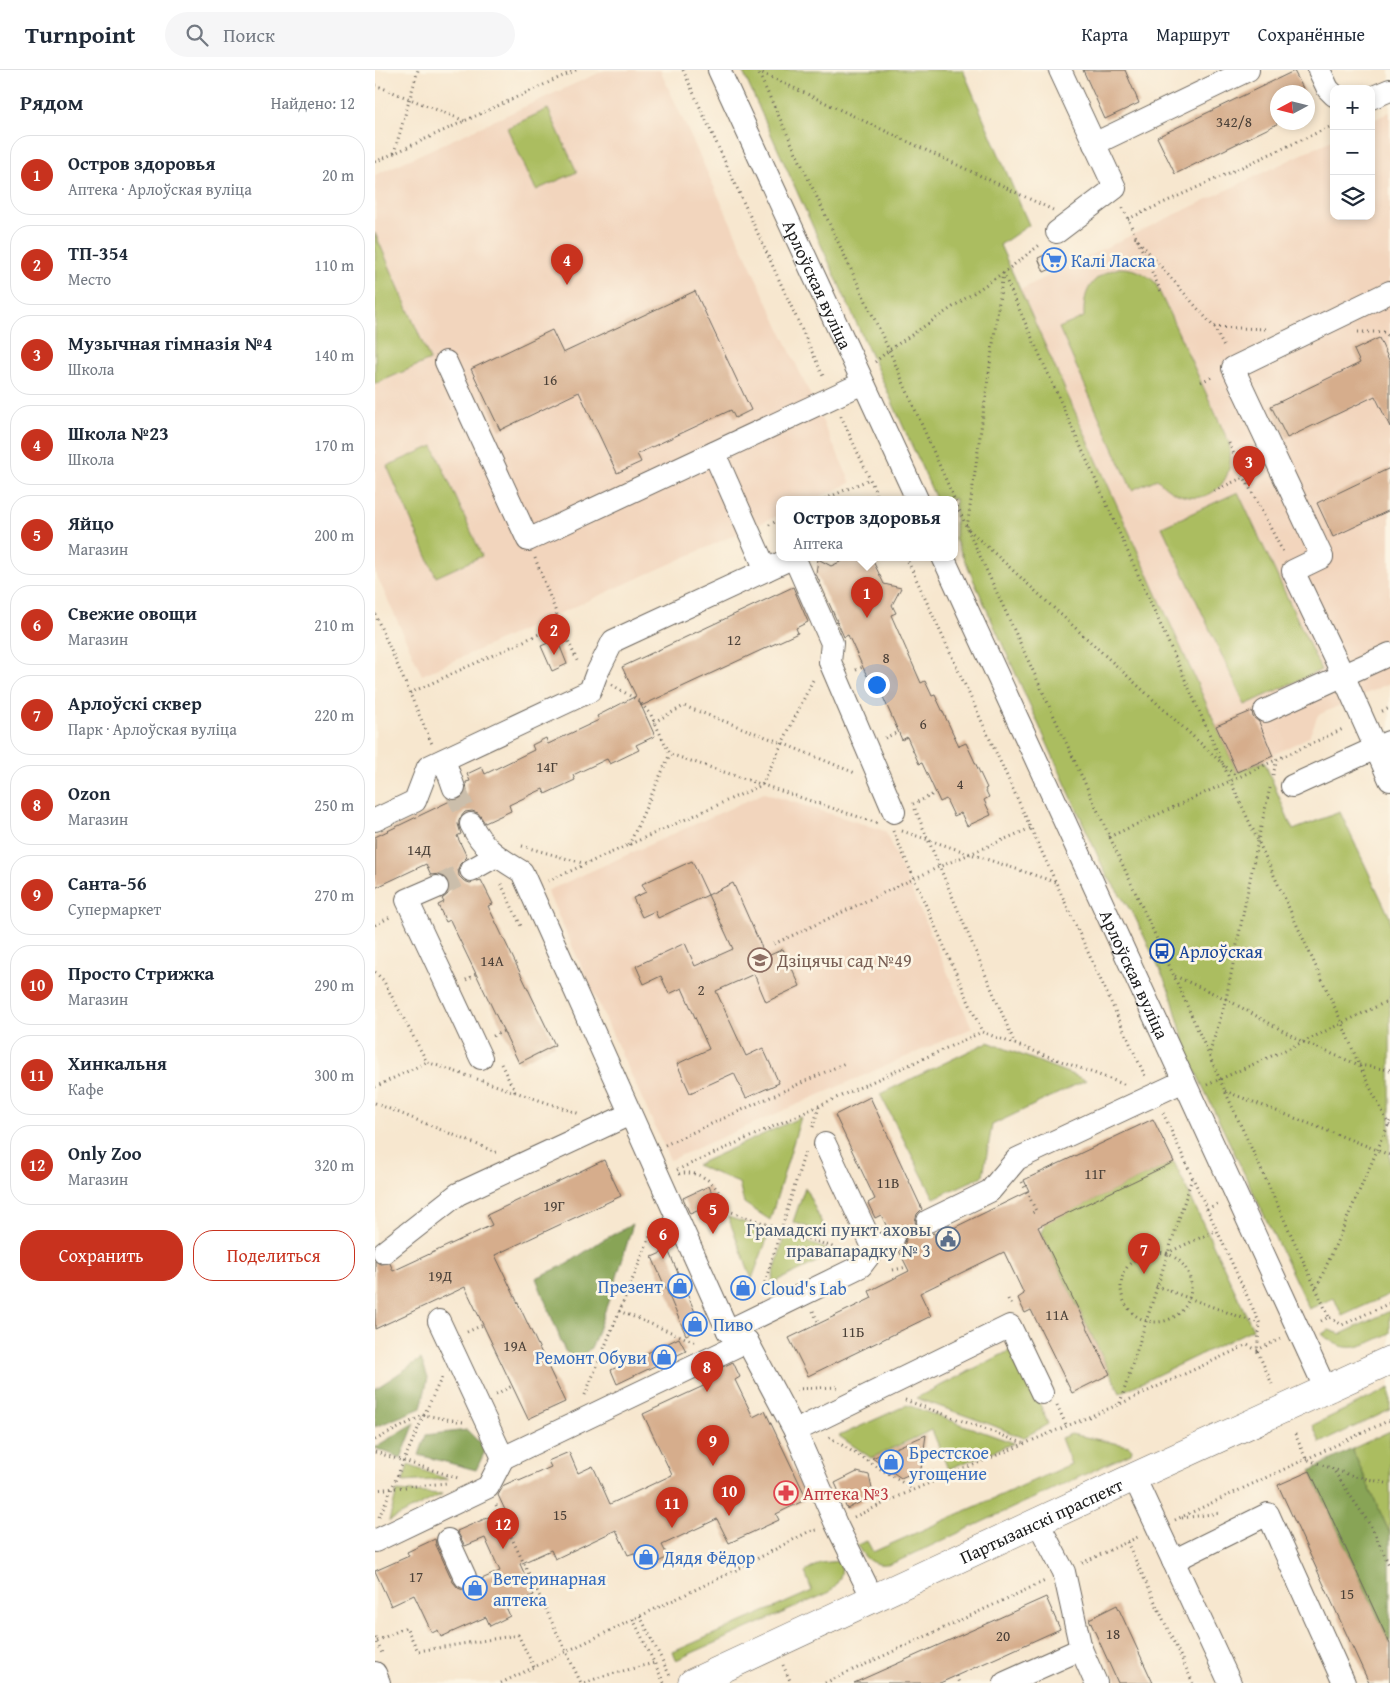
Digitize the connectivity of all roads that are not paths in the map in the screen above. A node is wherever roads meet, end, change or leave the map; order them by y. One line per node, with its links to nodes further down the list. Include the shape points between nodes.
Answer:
1 (719, 70): 12 (street, Арлоўская вуліца)
2 (1060, 70): 8 (street)
3 (1248, 70): 8 (street)
4 (1319, 70): 6 (street)
5 (1390, 90): 7 (street)
6 (1330, 91)
7 (1375, 96)
8 (1094, 144): 9 (street, via 1115,188)
9 (1065, 226)
10 (1390, 292): 20 (street, via 1233,368 1322,557 1293,571)
11 (446, 362): 13 (street, via 528,540)
12 (867, 374): 13 (street, via 832,397); 14 (street, Арлоўская вуліца)
13 (714, 453): 18 (street)
14 (916, 496)
15 (785, 561): 18 (street)
16 (796, 561): 27 (street, via 832,643 830,662)
17 (945, 561): 34 (street, Арлоўская вуліца)
18 (766, 570): 23 (street, via 613,641 590,691)
19 (1390, 654): 20 (street)
20 (1343, 675): 21 (street); 22 (street, via 1363,720)
21 (1265, 711)
22 (1383, 744): 24 (street); 25 (street)
23 (438, 752): 26 (street); 28 (street, via 427,767 415,801)
24 (1390, 780)
25 (1278, 783)
26 (454, 788)
27 (896, 813)
28 (375, 820)
29 (471, 824): 30 (street, via 480,841)
30 (504, 850): 31 (street); 35 (street, via 522,872 530,890)
31 (471, 870)
32 (437, 887): 33 (street, via 407,900)
33 (485, 1048)
34 (1184, 1081): 37 (street, via 1017,1159 990,1191); 42 (street, Арлоўская вуліца)
35 (622, 1118): 38 (street, via 458,1194); 40 (street, via 665,1177)
36 (814, 1141): 40 (street, via 878,1249 861,1266 754,1319)
37 (928, 1221)
38 (384, 1252)
39 (439, 1321): 45 (street)
40 (738, 1336): 44 (street); 45 (street)
41 (1390, 1360): 42 (main road, Партызанскі праспект)
42 (1326, 1390): 46 (main road, Партызанскі праспект)
43 (1041, 1393): 44 (street, via 1010,1326)
44 (802, 1427): 52 (street, via 836,1524)
45 (503, 1458): 47 (street, via 488,1487)
46 (1134, 1477): 48 (main road, Партызанскі праспект); 50 (street)
47 (436, 1513): 49 (street); 51 (street)
48 (1038, 1523): 52 (main road, Партызанскі праспект); 53 (street, via 1065,1572)
49 (375, 1541)
50 (1173, 1561): 59 (street); 60 (street, via 1268,1514)
51 (465, 1577)
52 (873, 1599): 56 (main road, Партызанскі праспект)
53 (1081, 1650): 57 (street); 58 (street)
54 (375, 1673): 55 (street)
55 (379, 1683)
56 (692, 1683)
57 (1005, 1683)
58 (1096, 1683)
59 (1230, 1683)
60 (1344, 1683)

